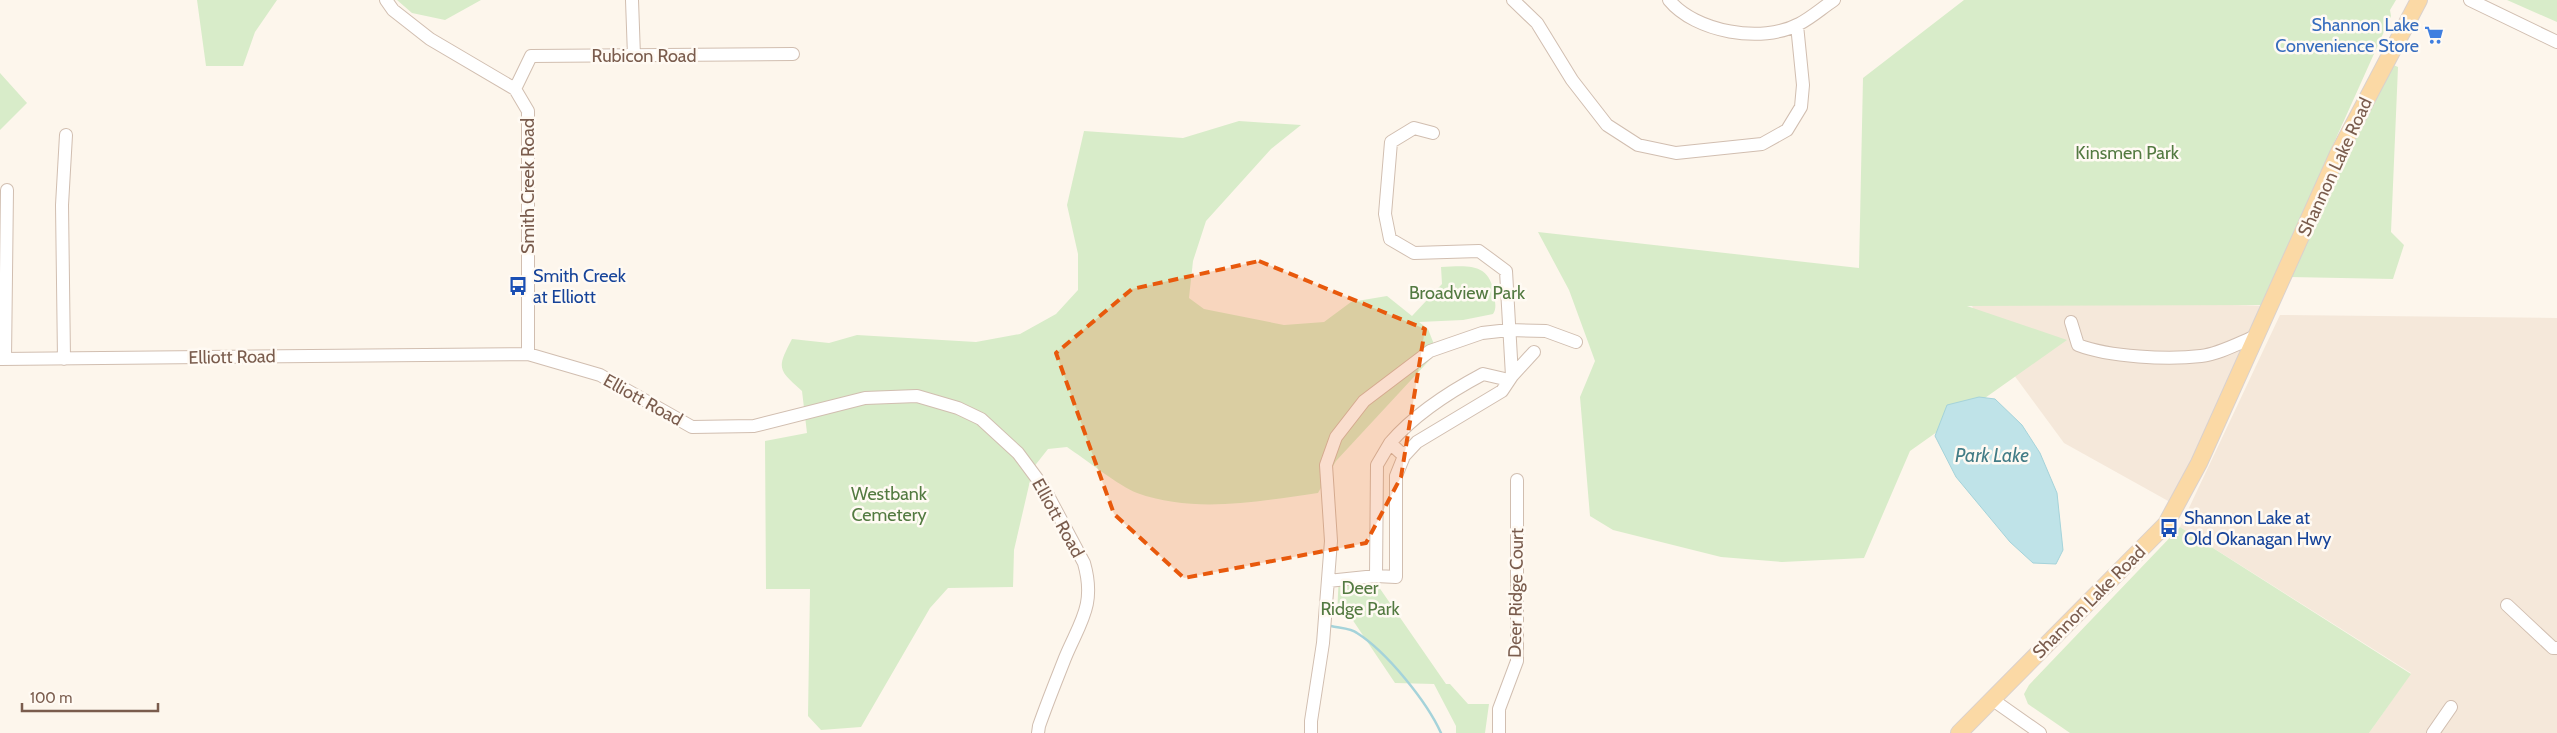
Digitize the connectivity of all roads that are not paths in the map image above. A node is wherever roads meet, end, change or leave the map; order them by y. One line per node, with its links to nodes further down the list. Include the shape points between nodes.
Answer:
1 (386, 0): 12 (street, Smith Creek Road, via 393,10 430,39)
2 (632, 0): 11 (street)
3 (1513, 0): 8 (street, via 1537,23 1572,80 1608,125 1638,145 1676,153 1762,144 1787,130 1801,107 1803,85)
4 (1669, 0): 8 (street, via 1704,25 1736,34 1769,33)
5 (1834, 0): 8 (street)
6 (2419, 0): 18 (main road, Shannon Lake Road, via 2338,154)
7 (2470, 0): 9 (street)
8 (1797, 25)
9 (2557, 42)
10 (793, 54): 11 (street, Rubicon Road)
11 (634, 56): 12 (street, Rubicon Road, via 531,56)
12 (515, 89): 21 (street, Smith Creek Road, via 528,111)
13 (1433, 132): 17 (street, via 1414,128 1391,142 1385,214 1390,239 1414,253 1479,251 1506,270)
14 (66, 135): 23 (street, via 62,205)
15 (7, 190): 22 (street)
16 (2071, 322): 18 (street, via 2078,345 2108,353 2203,356)
17 (1509, 330): 19 (street, via 1546,331); 24 (street); 29 (street, via 1482,333 1430,351 1364,401 1336,437 1326,465 1331,541)
18 (2256, 336): 32 (main road, Shannon Lake Road, via 2200,463 2166,524)
19 (1576, 342)
20 (1534, 352): 24 (street)
21 (528, 354): 23 (street, Elliott Road); 34 (street, Elliott Road, via 600,375 692,427 754,426 865,398 905,396 939,401 981,419 1018,454 1044,488 1084,563 1087,575 1087,608 1083,622 1055,682)
22 (2, 359): 23 (street, Elliott Road)
23 (64, 359)
24 (1510, 378): 25 (street, via 1483,374 1466,383 1402,430); 26 (street, via 1502,391 1417,442)
25 (1390, 443): 26 (street); 28 (street, via 1377,465)
26 (1404, 456): 28 (street, via 1396,476 1396,577)
27 (1517, 480): 36 (street, Deer Ridge Court, via 1517,661 1499,709)
28 (1376, 576): 29 (street)
29 (1328, 581): 35 (street)
30 (2507, 605): 31 (street, via 2553,648)
31 (2557, 648)
32 (1993, 700): 37 (main road, Shannon Lake Road); 38 (street)
33 (2451, 707): 39 (street)
34 (1038, 733)
35 (1311, 733)
36 (1499, 733)
37 (1959, 733)
38 (2040, 733)
39 (2433, 733)

